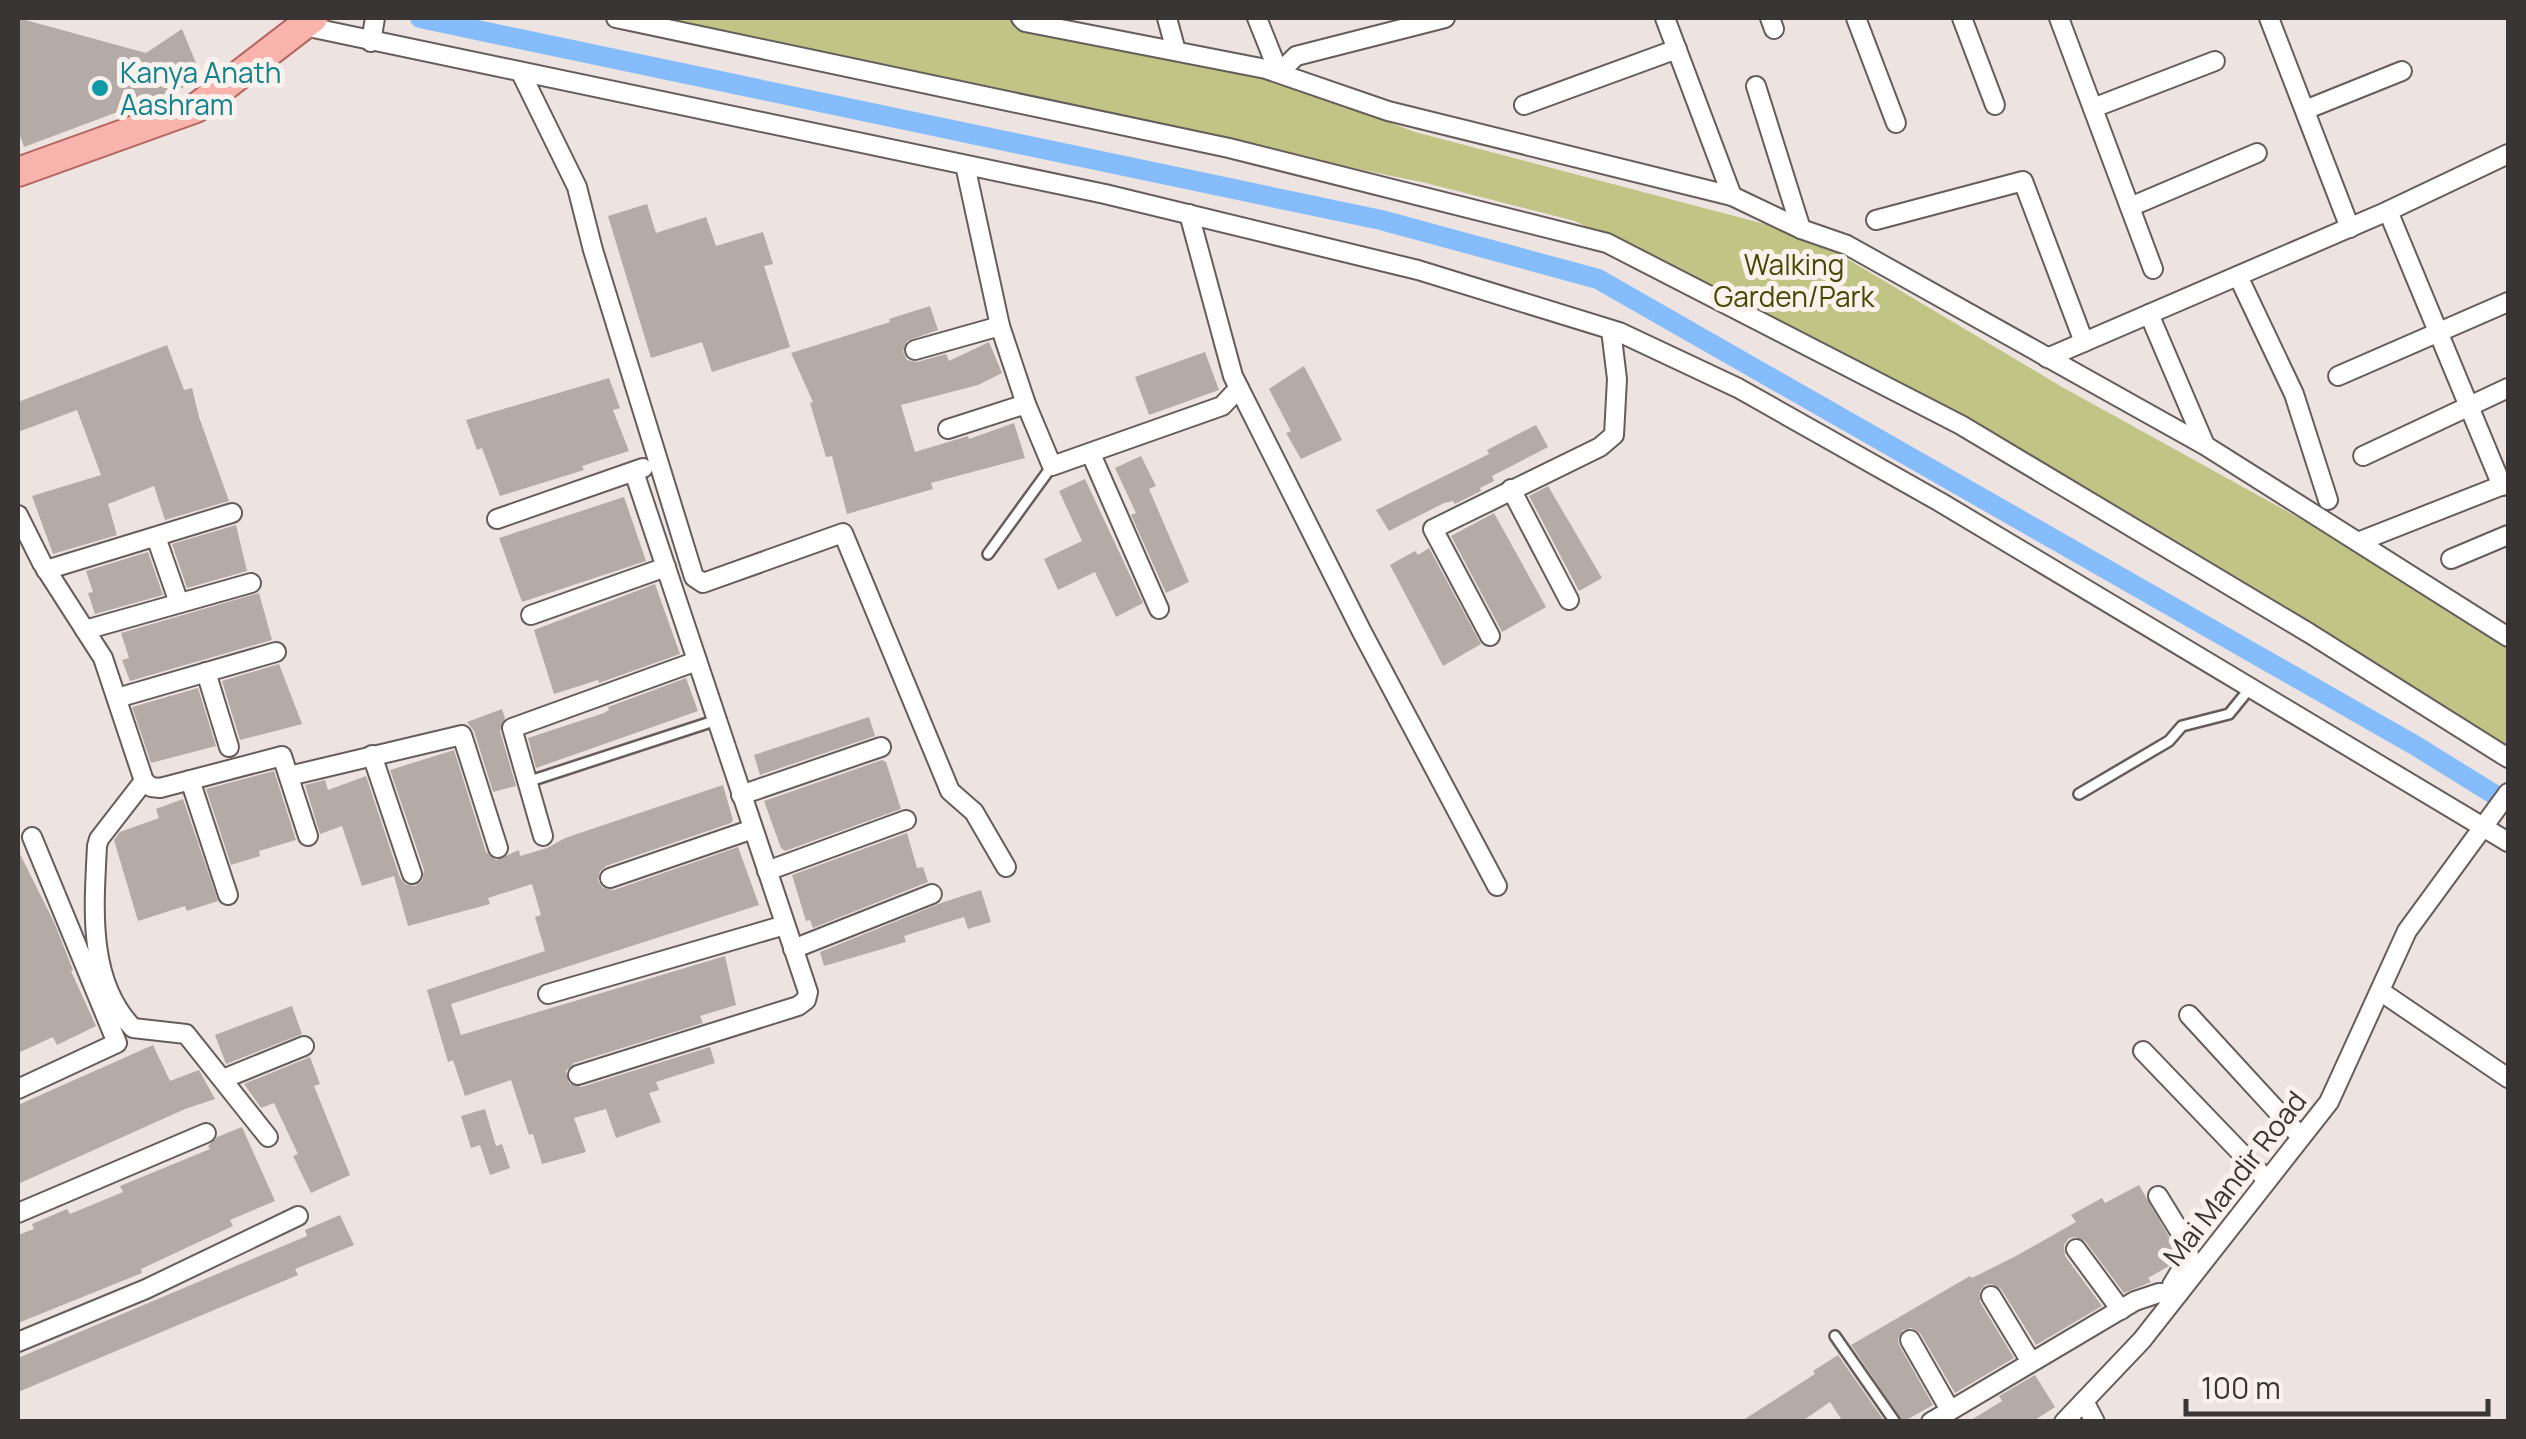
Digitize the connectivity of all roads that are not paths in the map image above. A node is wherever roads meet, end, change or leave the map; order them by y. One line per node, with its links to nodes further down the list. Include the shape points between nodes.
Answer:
1 (616, 18): 88 (street, via 1228,148 1607,243 1961,425)
2 (1020, 18): 14 (street)
3 (1167, 18): 14 (street)
4 (1257, 18): 18 (street)
5 (1445, 18): 18 (street, via 1296,56)
6 (1665, 18): 13 (street)
7 (1856, 18): 24 (street)
8 (1962, 18): 21 (street)
9 (2058, 18): 22 (street)
10 (2277, 20): 23 (street)
11 (309, 21): 12 (street); 28 (main road, via 196,108)
12 (373, 31): 17 (street)
13 (1676, 49): 20 (street); 29 (street)
14 (1176, 51): 18 (street)
15 (2216, 62): 22 (street)
16 (2402, 70): 23 (street)
17 (521, 73): 27 (street); 55 (street, via 578,187)
18 (1279, 73): 29 (street, via 1388,111)
19 (1756, 86): 35 (street)
20 (1524, 104)
21 (1995, 106)
22 (2092, 108): 30 (street)
23 (2305, 110): 34 (street)
24 (1896, 123)
25 (2257, 153): 30 (street)
26 (2508, 154): 31 (street)
27 (964, 165): 32 (street); 40 (street)
28 (18, 172)
29 (1732, 196): 35 (street)
30 (2130, 207): 36 (street)
31 (2388, 211): 34 (street); 42 (street)
32 (1189, 214): 41 (street, via 1418,270); 47 (street)
33 (1876, 220): 43 (street, via 2023,181)
34 (2350, 228): 37 (street)
35 (1801, 229): 45 (street, via 1847,246)
36 (2152, 268)
37 (2238, 276): 39 (street); 60 (street, via 2294,394)
38 (2508, 302): 42 (street)
39 (2149, 314): 43 (street); 52 (street)
40 (1000, 326): 44 (street); 49 (street)
41 (1611, 330): 59 (street, via 1618,379 1614,435); 82 (street, via 1738,388)
42 (2439, 334): 46 (street); 50 (street)
43 (2084, 342): 45 (street)
44 (914, 350)
45 (2047, 358): 52 (street)
46 (2338, 376)
47 (1239, 388): 53 (street, via 1222,406); 108 (street)
48 (2508, 388): 50 (street)
49 (1026, 404): 51 (street); 56 (street)
50 (2468, 405): 54 (street); 58 (street)
51 (948, 429)
52 (2206, 446): 66 (street)
53 (1091, 454): 56 (street); 74 (street)
54 (2364, 456)
55 (659, 463): 57 (street); 104 (street, via 697,582 843,533 950,791 974,812)
56 (1052, 466): 67 (lane)
57 (634, 472): 63 (street); 69 (street)
58 (2505, 484): 66 (street)
59 (1511, 490): 72 (street); 77 (street, via 1432,529)
60 (2328, 500)
61 (232, 513): 65 (street)
62 (18, 515): 70 (street)
63 (497, 519)
64 (2508, 535): 68 (street)
65 (156, 536): 70 (street); 73 (street)
66 (2358, 542): 78 (street)
67 (988, 554)
68 (2451, 559)
69 (666, 567): 75 (street); 80 (street)
70 (46, 570): 76 (street)
71 (252, 583): 73 (street)
72 (1569, 600)
73 (179, 603): 76 (street)
74 (1158, 608)
75 (531, 614)
76 (85, 630): 83 (street)
77 (1490, 636)
78 (2508, 637)
79 (276, 652): 81 (street)
80 (697, 661): 84 (street); 92 (street, via 512,728)
81 (206, 672): 83 (street); 85 (street)
82 (2251, 688): 95 (lane, via 2229,714 2182,726 2165,744); 97 (street)
83 (117, 698): 90 (street)
84 (717, 720): 92 (lane); 94 (street)
85 (230, 747)
86 (882, 747): 94 (street)
87 (372, 756): 89 (street); 103 (street, via 462,735); 106 (street)
88 (2508, 758)
89 (289, 776): 91 (street, via 278,755); 99 (street)
90 (144, 780): 91 (street, via 160,788); 120 (street, via 96,846 98,963 132,1028 186,1034)
91 (190, 780): 110 (street)
92 (527, 782): 100 (street)
93 (2508, 793): 97 (street, Mai Mandir Road)
94 (742, 794): 98 (street)
95 (2079, 794)
96 (906, 820): 105 (street)
97 (2490, 820): 102 (street); 113 (street, Mai Mandir Road, via 2407,931)
98 (753, 829): 105 (street); 107 (street)
99 (308, 836)
100 (543, 836)
101 (32, 837): 121 (street, via 117,1042)
102 (2508, 842)
103 (498, 848)
104 (1006, 867)
105 (767, 870): 111 (street)
106 (412, 874)
107 (610, 878)
108 (1497, 886)
109 (932, 894): 112 (street)
110 (228, 896)
111 (785, 925): 112 (street); 114 (street)
112 (794, 949): 118 (street, via 808,992 798,1006)
113 (2380, 991): 119 (street); 124 (street, Mai Mandir Road, via 2328,1102)
114 (548, 994)
115 (2190, 1014): 124 (street)
116 (304, 1046): 120 (street)
117 (2143, 1051): 125 (street)
118 (578, 1075)
119 (2508, 1078)
120 (223, 1080): 123 (street)
121 (18, 1088)
122 (206, 1133): 127 (street)
123 (268, 1137)
124 (2301, 1137): 125 (street, Mai Mandir Road)
125 (2267, 1180): 130 (street, Mai Mandir Road)
126 (2158, 1196): 130 (street, via 2190,1257)
127 (18, 1213)
128 (298, 1216): 135 (street)
129 (2076, 1249): 132 (street)
130 (2172, 1294): 132 (street, via 2145,1296); 137 (street, Mai Mandir Road, via 2142,1340)
131 (1991, 1296): 136 (street)
132 (2121, 1310): 136 (street)
133 (1836, 1336): 139 (lane)
134 (1910, 1340): 138 (street)
135 (18, 1342)
136 (2031, 1362): 138 (street)
137 (2084, 1401): 141 (street, Mai Mandir Road); 142 (street)
138 (1950, 1410): 140 (street)
139 (1895, 1422)
140 (1931, 1422)
141 (2064, 1422)
142 (2096, 1422)

